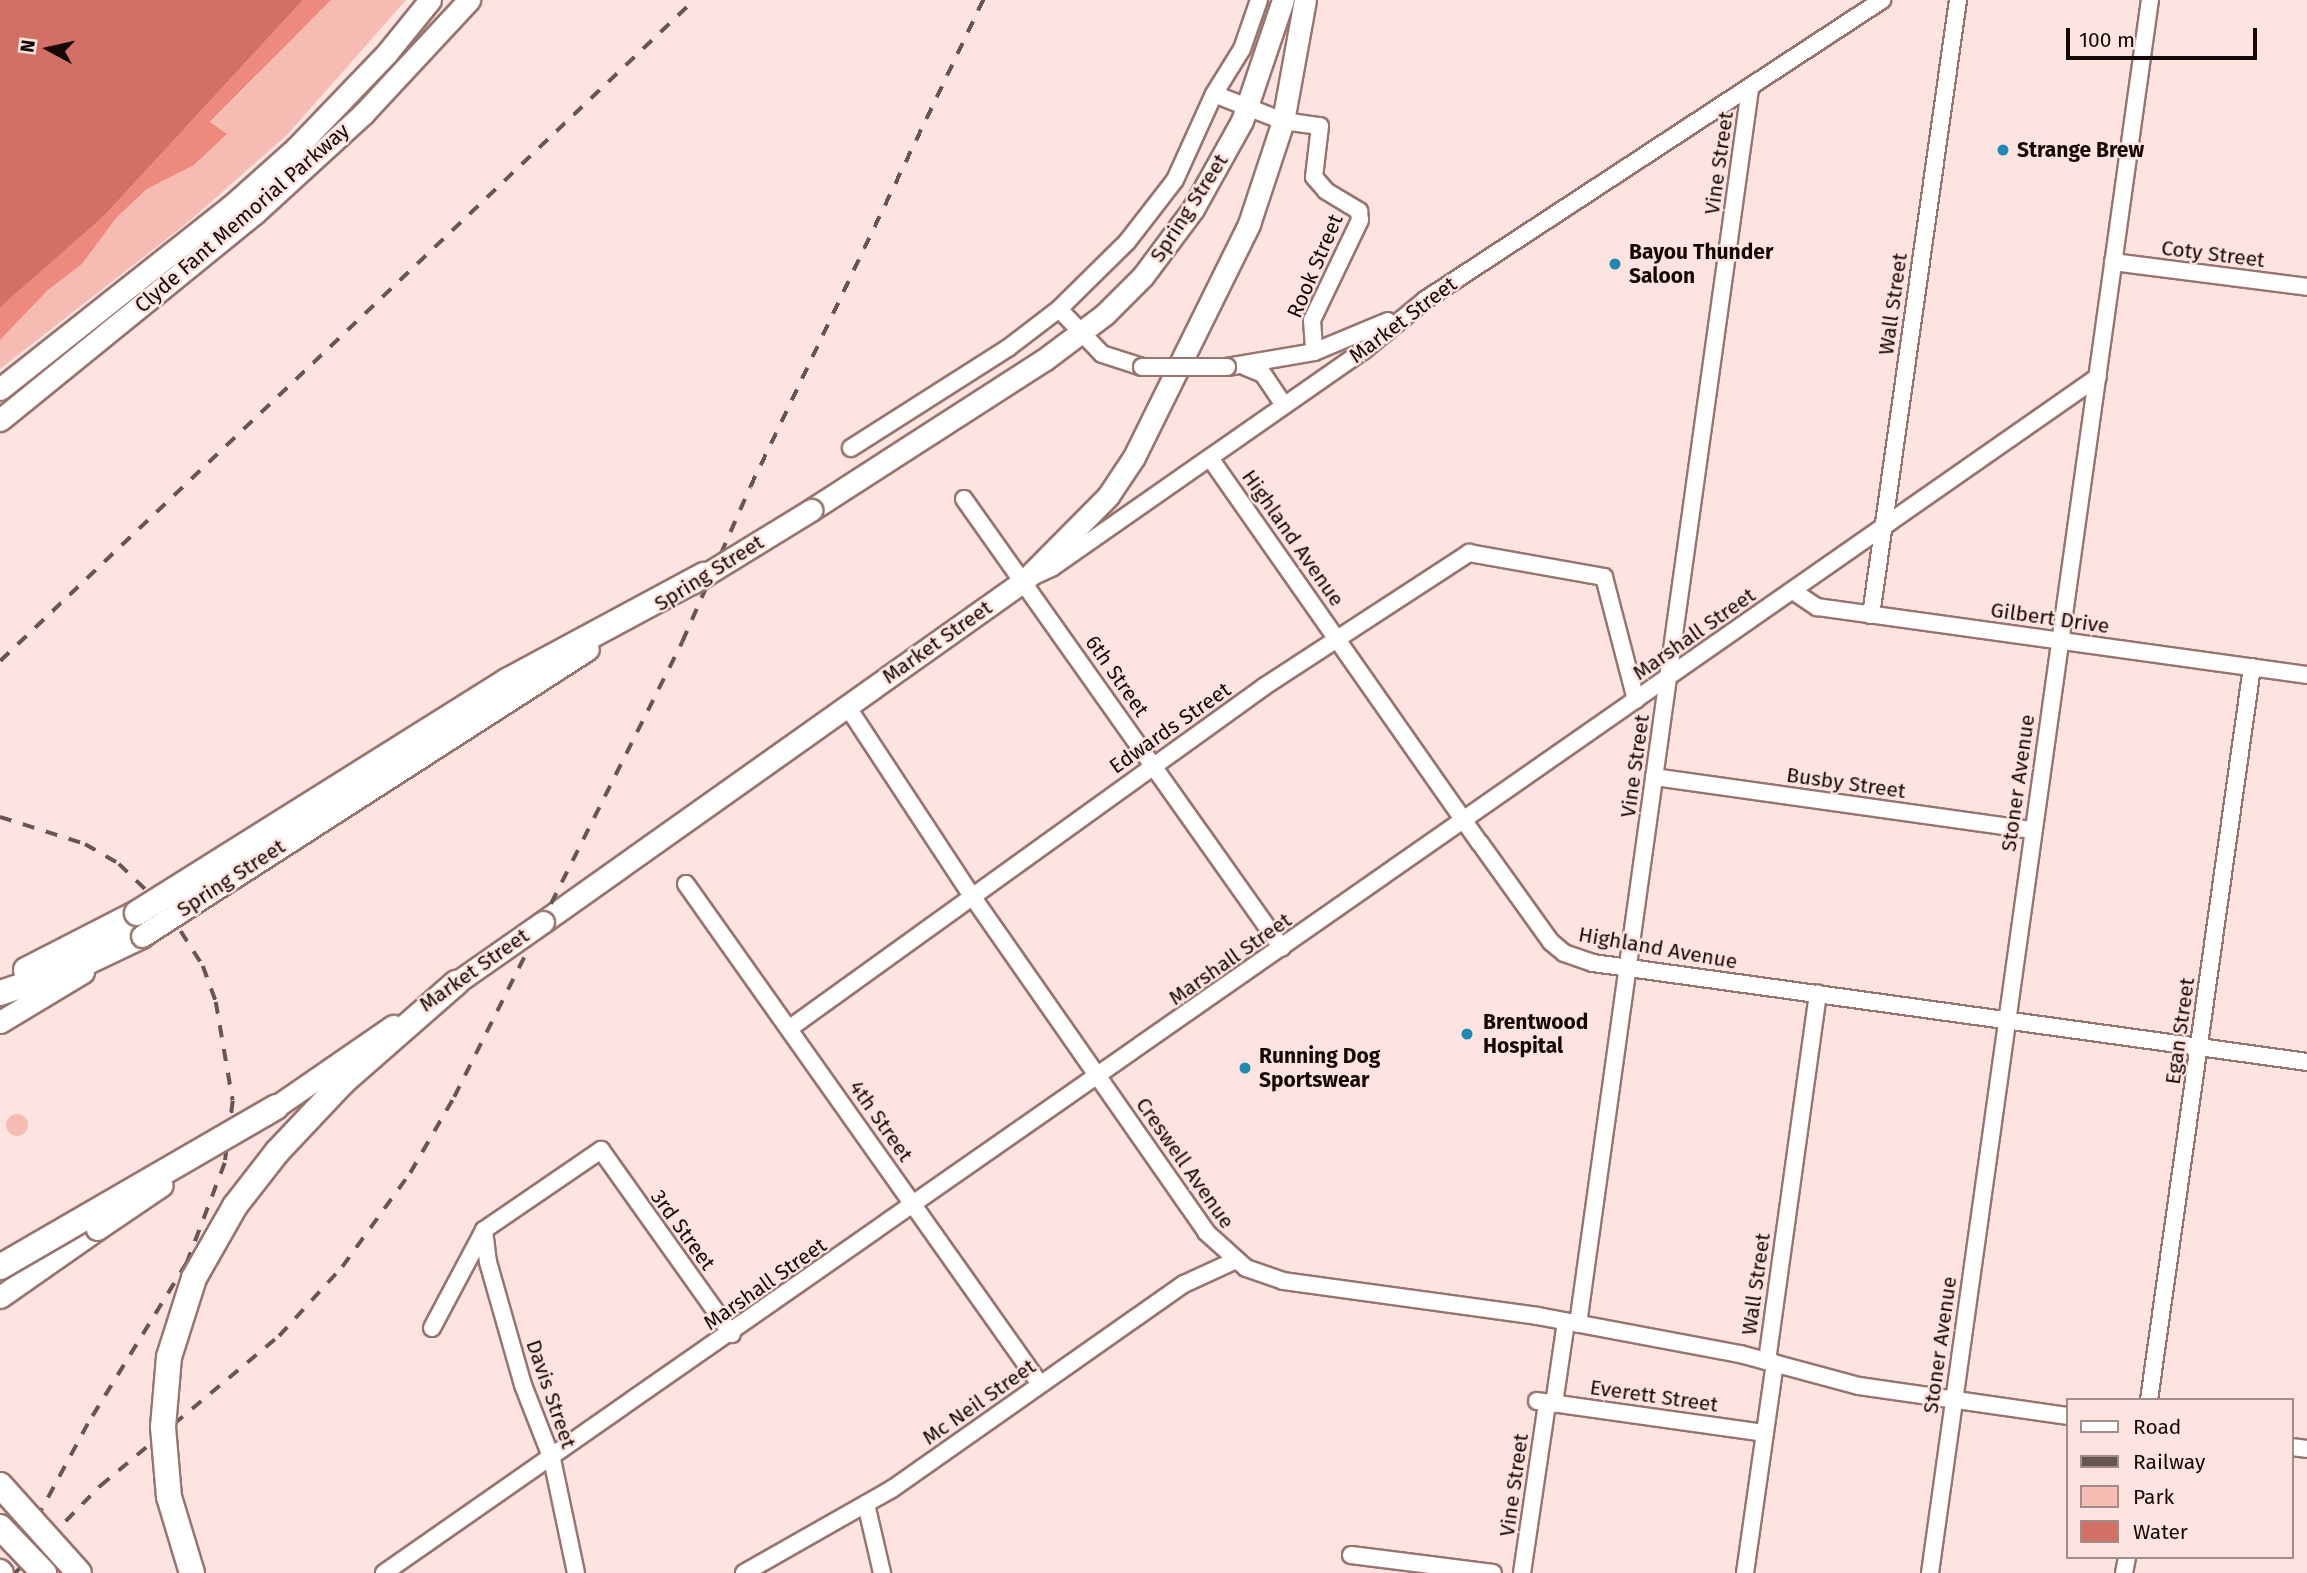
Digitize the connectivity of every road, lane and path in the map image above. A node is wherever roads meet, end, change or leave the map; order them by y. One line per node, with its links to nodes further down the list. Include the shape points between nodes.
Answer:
1 (430, 0): 21 (main road, Clyde Fant Memorial Parkway, via 379,62 296,148 221,214)
2 (469, 0): 23 (main road, Clyde Fant Memorial Parkway, via 363,114 264,205)
3 (1259, 0): 10 (street, via 1242,49)
4 (1283, 0): 11 (main road, Spring Street)
5 (1305, 0): 12 (main road)
6 (1882, 0): 9 (street, Market Street)
7 (1958, 0): 27 (street, Wall Street)
8 (2150, 0): 13 (street, Stoner Avenue)
9 (1751, 89): 15 (street, Market Street); 36 (street, Vine Street)
10 (1214, 94): 11 (street, Rook Street); 16 (street, via 1175,180 1127,242)
11 (1247, 110): 12 (street, Rook Street); 17 (main road, Spring Street, via 1177,235 1124,296)
12 (1283, 121): 18 (street, Rook Street, via 1320,126 1314,177 1360,214 1312,320); 29 (main road, via 1236,254 1134,457 1093,514)
13 (2113, 262): 14 (street, Coty Street); 20 (street, Stoner Avenue)
14 (2306, 283)
15 (1425, 300): 18 (street, via 1370,331); 22 (street, Market Street)
16 (1059, 309): 17 (street); 24 (street, via 1008,348)
17 (1081, 332): 19 (street, bridge, via 1111,360 1142,367); 28 (main road, Spring Street, bridge, via 1013,381)
18 (1314, 352): 19 (street)
19 (1235, 367): 22 (street, via 1264,374)
20 (2098, 377): 27 (street, Marshall Street); 33 (street, Stoner Avenue)
21 (0, 389)
22 (1284, 405): 25 (street, Market Street)
23 (0, 420)
24 (851, 448)
25 (1210, 458): 29 (street, Market Street, via 1054,567); 32 (street, Highland Avenue)
26 (964, 499): 29 (street, 6th Street)
27 (1884, 527): 30 (street, Marshall Street); 31 (street, Wall Street)
28 (704, 575): 45 (main road, Spring Street, bridge); 48 (highway, bridge, via 507,681 107,931)
29 (1025, 580): 38 (main road, Market Street); 39 (street, 6th Street)
30 (1793, 591): 31 (street, Gilbert Drive, via 1817,607); 36 (street, Marshall Street)
31 (1871, 615): 33 (street, Gilbert Drive)
32 (1337, 637): 37 (street, Edwards Street, via 1469,553 1604,576); 39 (street, Edwards Street); 41 (street, Highland Avenue)
33 (2060, 640): 34 (street, Gilbert Drive); 42 (street, Stoner Avenue)
34 (2252, 667): 35 (street, Gilbert Drive); 55 (street, Egan Street)
35 (2307, 675)
36 (1669, 677): 37 (street, Marshall Street); 40 (street, Vine Street)
37 (1636, 700): 41 (street, Marshall Street)
38 (847, 706): 44 (street, Creswell Avenue); 49 (main road, Market Street, bridge)
39 (1153, 764): 44 (street, Edwards Street); 46 (street, 6th Street)
40 (1654, 777): 42 (street, Busby Street); 47 (street, Vine Street)
41 (1465, 820): 46 (street, Marshall Street); 47 (street, Highland Avenue, via 1551,943 1578,959)
42 (2033, 830): 52 (street, Stoner Avenue)
43 (686, 884): 54 (street, 4th Street)
44 (972, 896): 54 (street, Edwards Street); 57 (street, Creswell Avenue)
45 (142, 936): 50 (highway, via 77,967); 53 (main road, Spring Street)
46 (1282, 948): 57 (street, Marshall Street)
47 (1628, 968): 51 (street, Highland Avenue); 64 (street, Vine Street)
48 (0, 981)
49 (456, 983): 58 (main road, Market Street, bridge); 81 (highway, bridge, via 344,1081 284,1143 235,1206 194,1278 169,1357 163,1427 169,1497)
50 (0, 993)
51 (1818, 994): 52 (street, Highland Avenue); 67 (street, Wall Street)
52 (2006, 1020): 55 (street, Highland Avenue); 70 (street, Stoner Avenue)
53 (0, 1022)
54 (790, 1028): 59 (street, 4th Street)
55 (2199, 1047): 56 (street, Highland Avenue); 69 (street, Egan Street)
56 (2307, 1062)
57 (1098, 1077): 59 (street, Marshall Street); 61 (street, Creswell Avenue, via 1206,1232)
58 (276, 1107): 62 (highway, bridge); 63 (main road, Market Street, bridge)
59 (915, 1205): 66 (street, Marshall Street); 68 (street, 4th Street)
60 (484, 1230): 65 (street); 66 (street, 3rd Street, via 601,1150); 74 (street, Davis Street, via 488,1262 523,1385)
61 (1234, 1261): 64 (street, Creswell Avenue, via 1283,1281); 68 (street, Mc Neil Street, via 1184,1284)
62 (0, 1267)
63 (0, 1297)
64 (1572, 1323): 67 (street, Creswell Avenue); 71 (street, Vine Street)
65 (432, 1328)
66 (732, 1334): 74 (street, Marshall Street)
67 (1771, 1362): 70 (street, Creswell Avenue, via 1859,1386); 73 (street, Wall Street)
68 (1040, 1384): 76 (street, Mc Neil Street)
69 (2149, 1398)
70 (1954, 1400): 72 (street, Creswell Avenue); 89 (street, Stoner Avenue)
71 (1546, 1402): 73 (street, Everett Street); 87 (street, Vine Street)
72 (2066, 1416)
73 (1765, 1433): 88 (street, Wall Street)
74 (552, 1459): 82 (street, Marshall Street); 83 (street, Davis Street)
75 (0, 1485): 80 (highway, bridge)
76 (866, 1504): 84 (street, Mc Neil Street); 85 (street)
77 (0, 1527): 79 (highway, bridge)
78 (1351, 1555): 86 (street)
79 (44, 1573)
80 (79, 1573)
81 (192, 1573)
82 (384, 1573)
83 (576, 1573)
84 (744, 1573)
85 (882, 1573)
86 (1493, 1573)
87 (1522, 1573)
88 (1745, 1573)
89 (1930, 1573)

